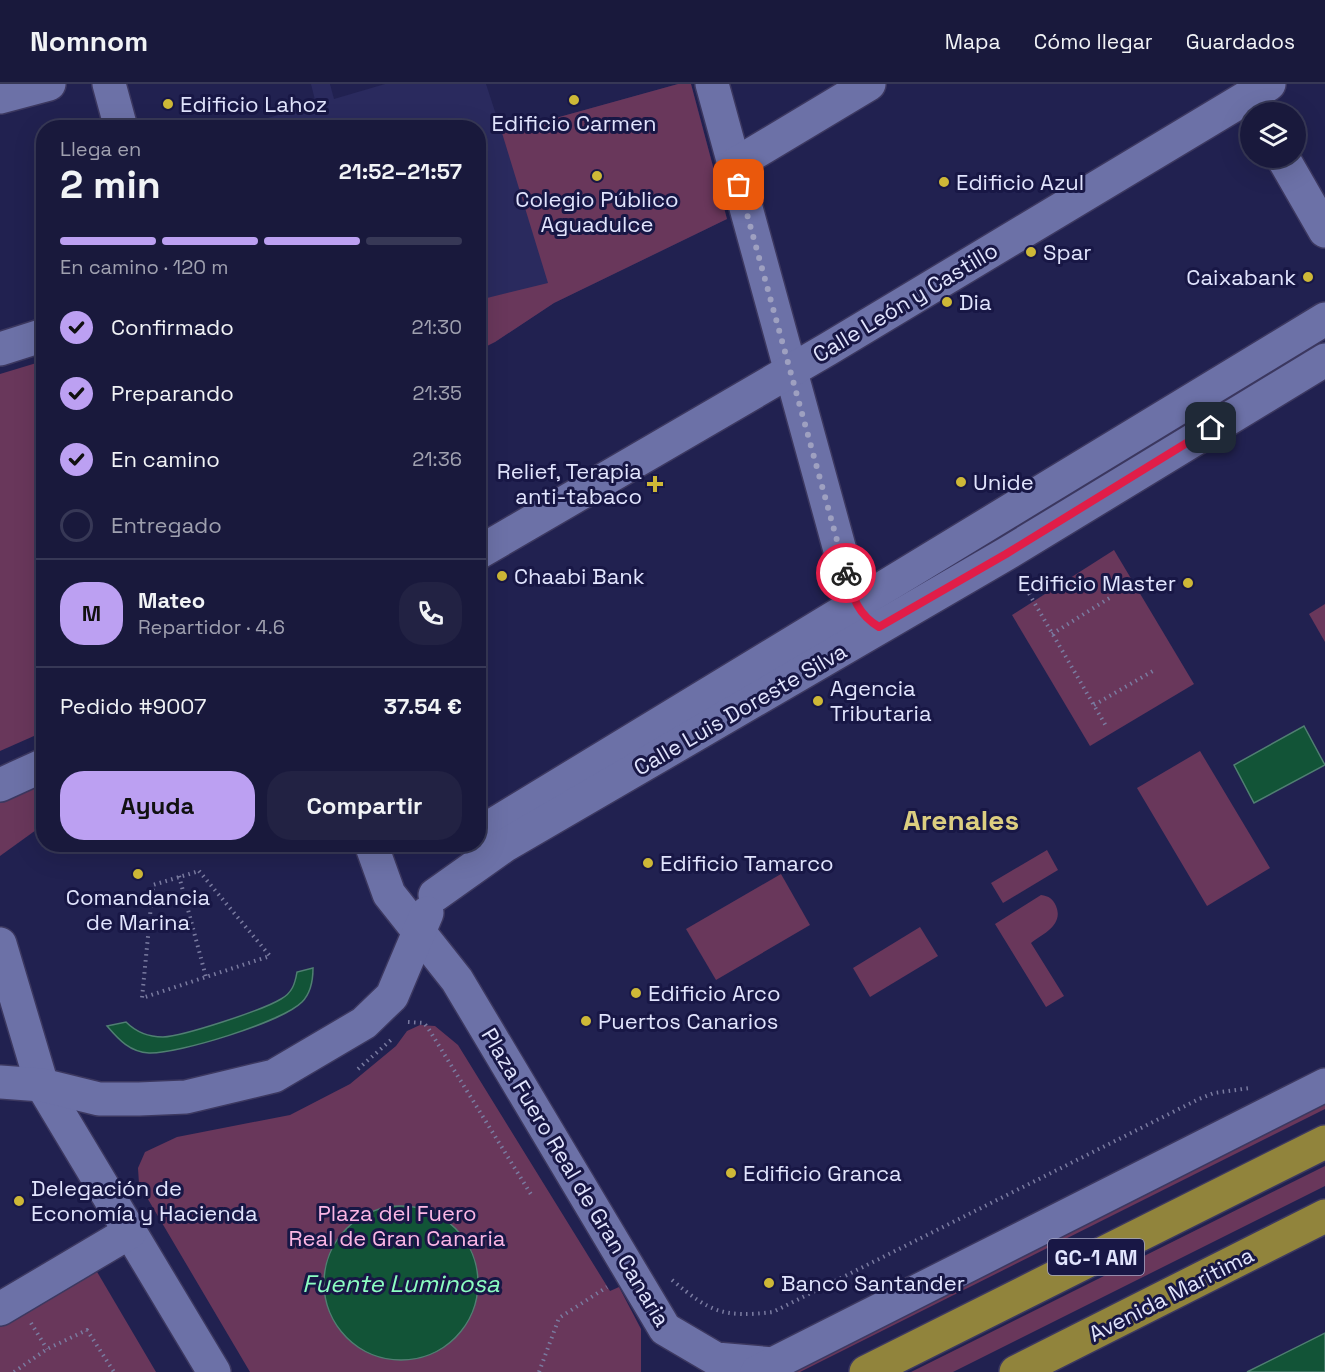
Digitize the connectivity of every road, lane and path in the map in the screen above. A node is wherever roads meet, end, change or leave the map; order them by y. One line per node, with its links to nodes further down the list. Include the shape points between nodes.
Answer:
1 (49, 84): 6 (street)
2 (109, 84): 7 (street)
3 (712, 84): 8 (street)
4 (869, 84): 8 (street)
5 (1254, 94): 15 (street, Calle León y Castillo)
6 (0, 97)
7 (118, 120)
8 (734, 165): 15 (street)
9 (1289, 168): 10 (street)
10 (1325, 231)
11 (1325, 319): 19 (street, Calle Luis Doreste Silva)
12 (36, 338): 13 (street)
13 (0, 349)
14 (1325, 360): 17 (street, Calle Luis Doreste Silva)
15 (789, 371): 16 (street, Calle León y Castillo); 19 (street)
16 (486, 548)
17 (1006, 554): 20 (street, Calle Luis Doreste Silva); 21 (path)
18 (1111, 597): 21 (path)
19 (855, 605): 20 (street, via 865,619); 27 (street, Calle Luis Doreste Silva)
20 (879, 627): 31 (street, Calle Luis Doreste Silva, via 504,846)
21 (1052, 634): 23 (path)
22 (1153, 670): 23 (path)
23 (1094, 705): 24 (path)
24 (1106, 726)
25 (36, 769): 26 (street)
26 (0, 785)
27 (486, 829)
28 (373, 852): 32 (street, Plaza Fuero Real de Gran Canaria, via 389,894)
29 (462, 852): 31 (street)
30 (179, 876): 34 (path); 34 (path, via 199,871 270,956); 34 (path, via 153,885 142,998)
31 (435, 895): 32 (street)
32 (419, 931): 39 (street, via 392,996 364,1023 274,1076 186,1097 139,1099 99,1099); 46 (street, Plaza Fuero Real de Gran Canaria, via 457,980)
33 (0, 944): 39 (street)
34 (207, 977)
35 (399, 1028): 43 (path, via 413,1020 428,1028)
36 (394, 1037): 37 (path)
37 (358, 1069)
38 (0, 1082): 39 (street)
39 (42, 1085): 45 (street)
40 (1325, 1085): 48 (street)
41 (1259, 1088): 46 (path, via 1199,1099 773,1312 740,1316 704,1306 669,1277)
42 (1325, 1142): 53 (highway, GC-1 AM)
43 (532, 1196)
44 (1325, 1216): 54 (highway, Avenida Maritima / GC-1 AM)
45 (130, 1232): 47 (street); 51 (street)
46 (636, 1280): 48 (street, Plaza Fuero Real de Gran Canaria, via 665,1329 716,1359); 52 (path, via 610,1285 566,1312 555,1326)
47 (0, 1309)
48 (766, 1368)
49 (112, 1371): 50 (path, via 87,1330 47,1349)
50 (14, 1372)
51 (214, 1372)
52 (539, 1372)
53 (866, 1372)
54 (1016, 1372)

